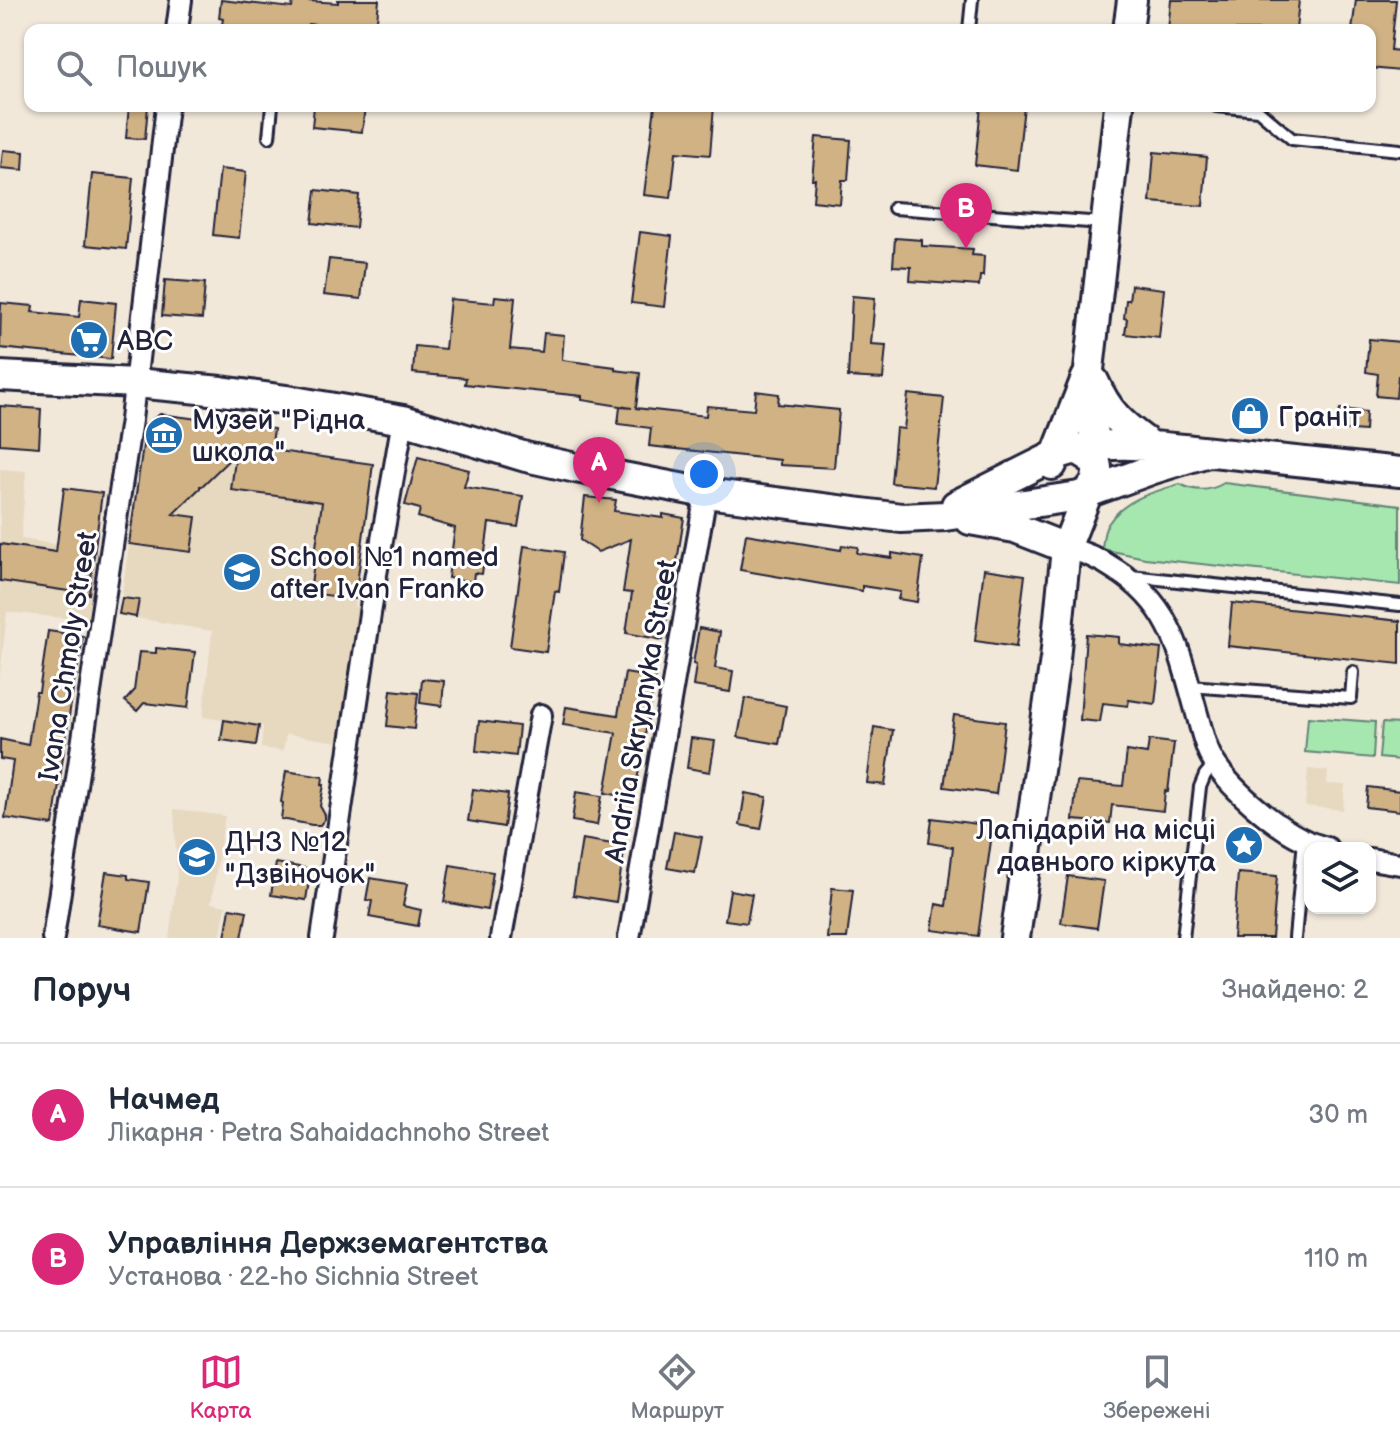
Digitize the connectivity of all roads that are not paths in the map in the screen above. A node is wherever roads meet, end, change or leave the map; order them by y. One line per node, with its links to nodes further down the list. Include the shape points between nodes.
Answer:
1 (181, 0): 4 (street)
2 (972, 0): 5 (lane)
3 (1132, 0): 6 (main road)
4 (178, 24)
5 (970, 24)
6 (1129, 24)
7 (166, 112): 17 (street, Ivana Chmoly Street)
8 (271, 112): 11 (lane)
9 (1118, 112): 14 (main road)
10 (1260, 112): 12 (lane, via 1292,139)
11 (269, 137)
12 (1400, 150)
13 (894, 208): 14 (lane)
14 (1106, 223): 15 (main road)
15 (1089, 370): 19 (main road, via 1109,411); 21 (main road); 21 (main road)
16 (0, 376): 17 (main road)
17 (135, 383): 18 (main road); 36 (street, Ivana Chmoly Street)
18 (403, 420): 23 (main road, via 526,457); 37 (street)
19 (1150, 445): 20 (main road); 21 (main road)
20 (1208, 452): 21 (main road, via 1153,469); 22 (main road)
21 (1070, 470): 24 (main road); 24 (main road, via 976,497); 25 (main road)
22 (1400, 472)
23 (706, 493): 24 (main road, via 901,518); 39 (street, Andriia Skrypnyka Street)
24 (933, 517): 25 (main road, via 1015,528)
25 (1066, 548): 26 (street); 40 (main road)
26 (1125, 575): 27 (lane); 29 (street, via 1173,632)
27 (1400, 605)
28 (1353, 672): 29 (lane, via 1351,698)
29 (1189, 686): 31 (street)
30 (541, 715): 38 (street)
31 (1215, 763): 32 (street, via 1260,811); 41 (lane, via 1200,787)
32 (1304, 840): 33 (street); 42 (lane)
33 (1310, 842)
34 (1376, 860): 35 (street)
35 (1400, 864)
36 (53, 938)
37 (322, 938)
38 (501, 938)
39 (629, 938)
40 (1015, 938)
41 (1183, 938)
42 (1295, 938)

